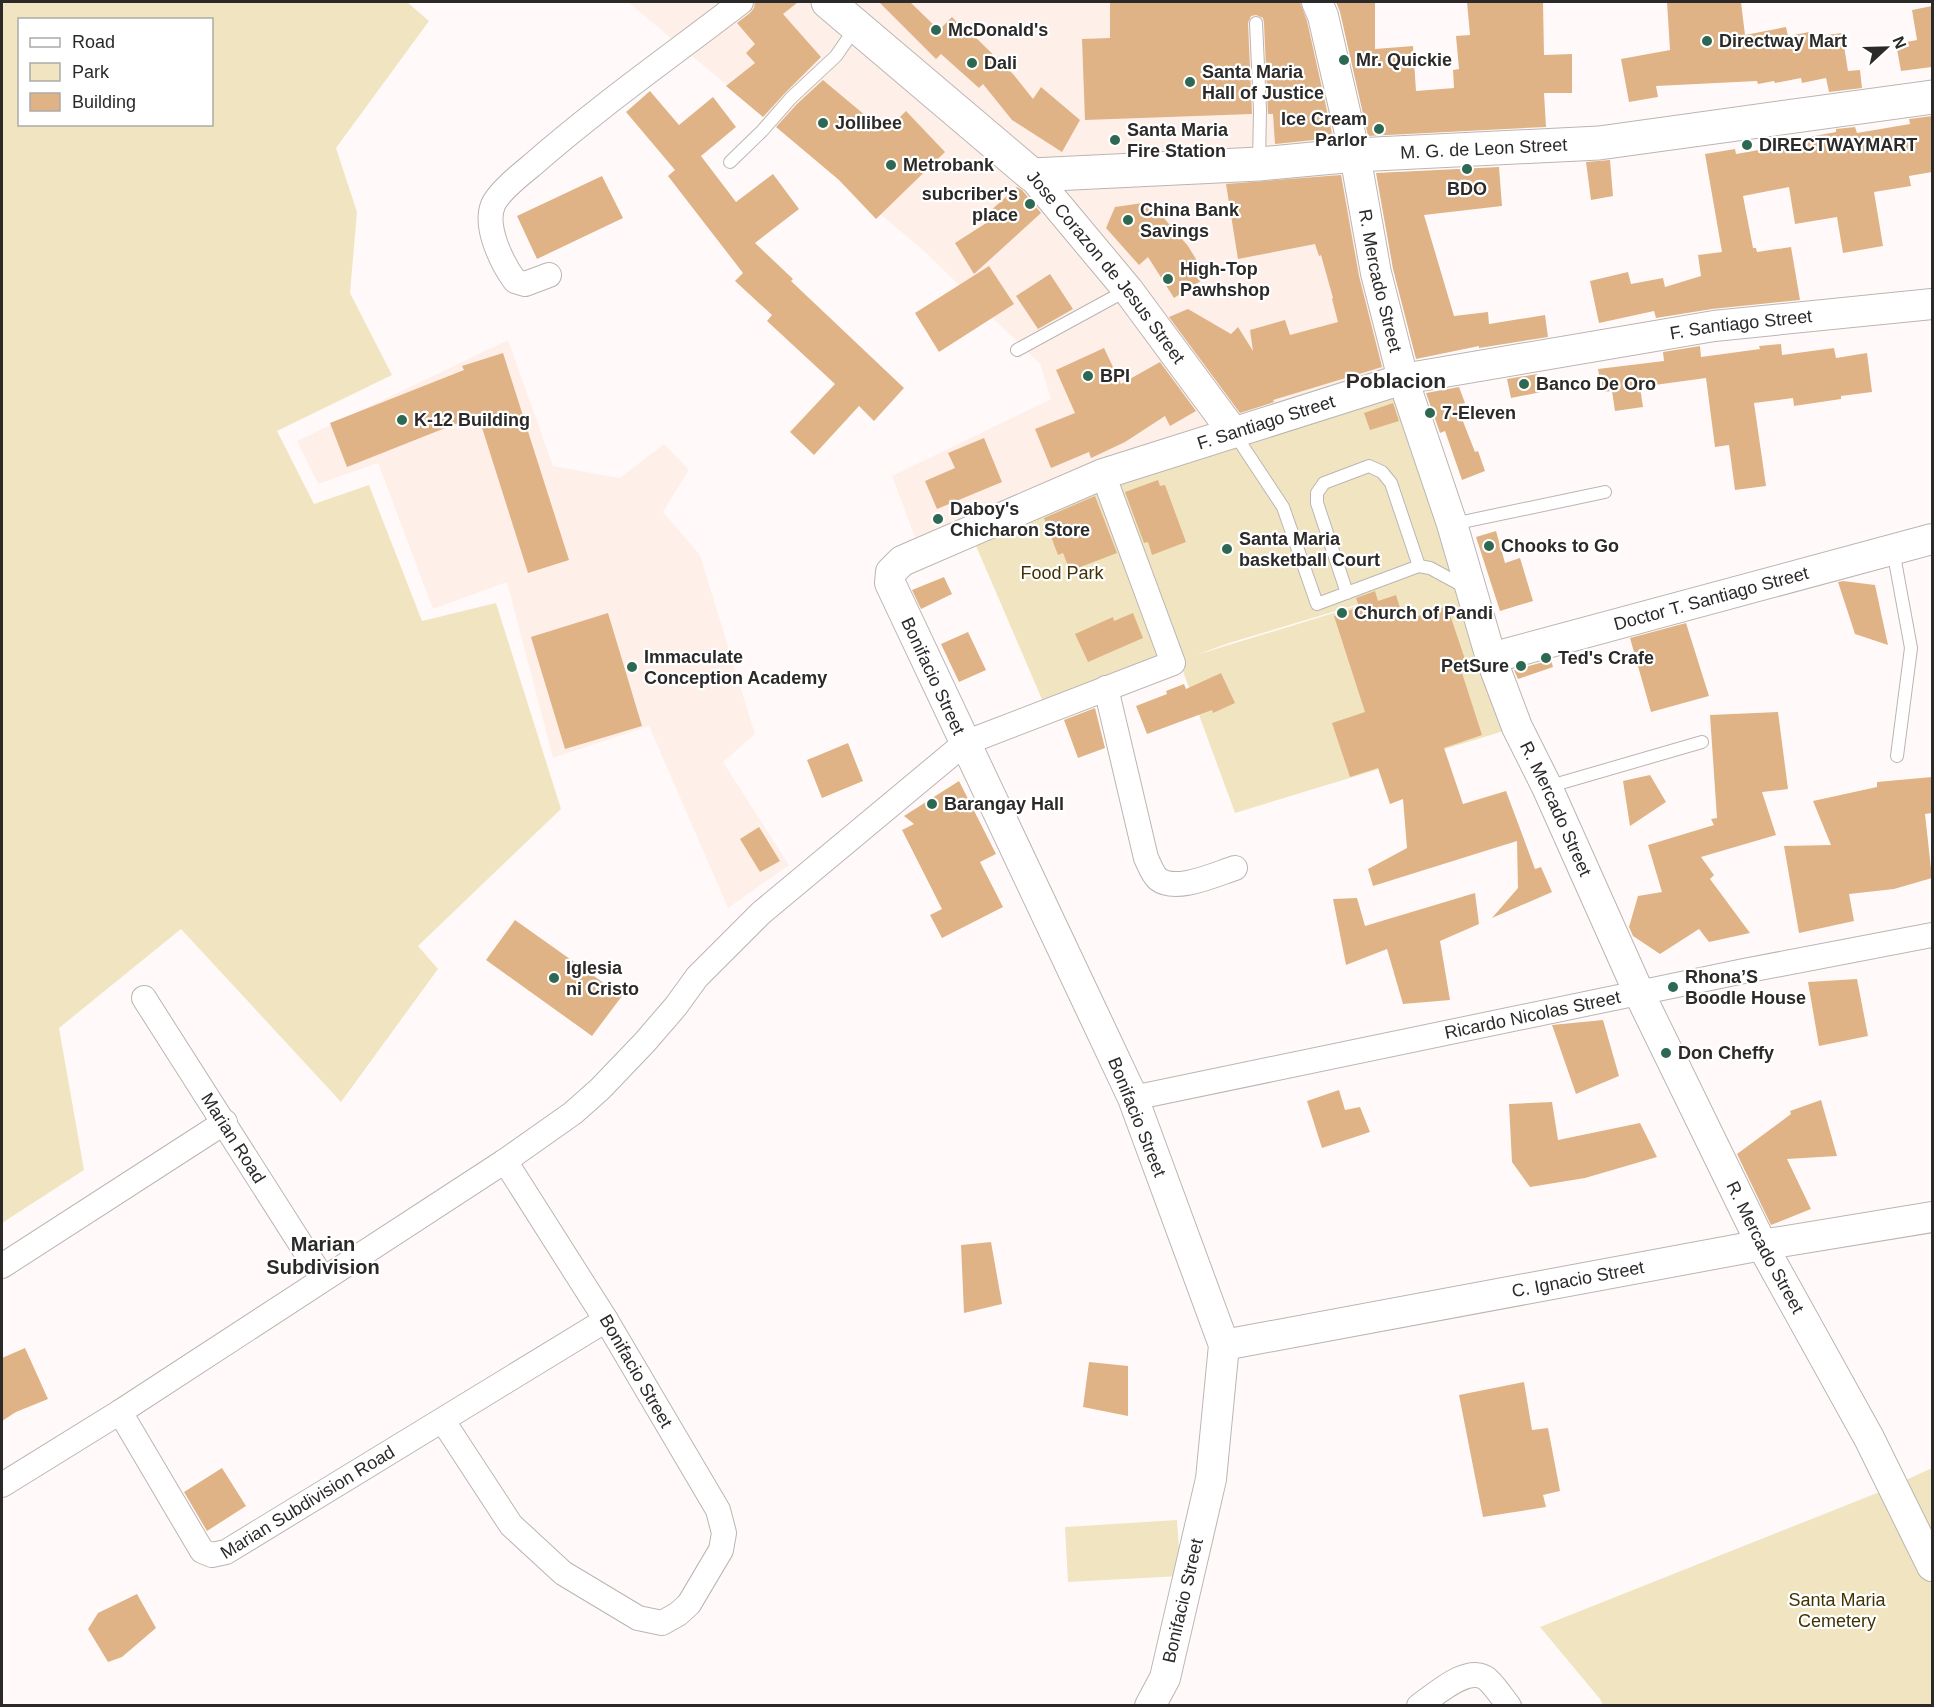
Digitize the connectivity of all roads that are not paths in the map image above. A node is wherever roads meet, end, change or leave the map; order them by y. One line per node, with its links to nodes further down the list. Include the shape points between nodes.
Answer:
1 (741, 2): 11 (street, via 553,147 493,205 490,229 515,281 525,284)
2 (828, 2): 5 (main road, Jose Corazon de Jesus Street)
3 (1317, 2): 7 (street, R. Mercado Street)
4 (1256, 23): 9 (lane)
5 (857, 26): 8 (lane, via 836,56); 10 (main road, Jose Corazon de Jesus Street)
6 (1932, 97): 7 (main road, M. G. de Leon Street, via 1599,142)
7 (1355, 155): 9 (main road, M. G. de Leon Street); 15 (street, R. Mercado Street, via 1376,273)
8 (730, 162)
9 (1259, 164): 10 (main road, M. G. de Leon Street)
10 (1032, 175): 12 (street, Jose Corazon de Jesus Street)
11 (549, 275)
12 (1128, 290): 14 (lane); 16 (street, Jose Corazon de Jesus Street)
13 (1932, 304): 15 (street, F. Santiago Street, via 1714,326)
14 (1017, 350)
15 (1403, 379): 16 (street, F. Santiago Street); 19 (street, R. Mercado Street)
16 (1233, 432): 17 (street, F. Santiago Street); 25 (lane, via 1283,507 1317,604)
17 (1103, 474): 22 (street, F. Santiago Street); 27 (street, via 1173,663)
18 (1605, 492): 19 (lane)
19 (1452, 524): 24 (street, R. Mercado Street)
20 (1932, 539): 21 (street, Doctor T. Santiago Street)
21 (1893, 549): 26 (street, Doctor T. Santiago Street); 30 (lane, via 1911,648)
22 (902, 561): 29 (street, Bonifacio Street, via 891,572 890,583)
23 (1419, 566): 24 (lane); 25 (lane); 25 (lane, via 1391,483 1382,472 1369,466 1324,483 1317,493)
24 (1472, 591): 26 (street, R. Mercado Street)
25 (1347, 593)
26 (1491, 658): 31 (street, R. Mercado Street)
27 (1106, 688): 29 (street); 32 (street, via 1146,858 1158,879 1173,884 1189,883)
28 (1702, 742): 31 (lane)
29 (965, 743): 36 (street, Bonifacio Street); 38 (street, via 761,913 697,976 676,1006 600,1089)
30 (1897, 756)
31 (1547, 787): 34 (street, R. Mercado Street)
32 (1235, 868)
33 (1932, 935): 34 (street, Ricardo Nicolas Street)
34 (1639, 993): 36 (street, Ricardo Nicolas Street); 40 (street, R. Mercado Street)
35 (144, 998): 37 (street, Marian Road)
36 (1133, 1098): 44 (street, Bonifacio Street)
37 (225, 1122): 41 (street); 42 (street, Marian Road)
38 (505, 1161): 42 (street); 43 (street, Bonifacio Street)
39 (1932, 1217): 40 (street, C. Ignacio Street)
40 (1762, 1245): 44 (street, C. Ignacio Street); 48 (street, R. Mercado Street, via 1869,1438)
41 (2, 1266)
42 (323, 1279): 45 (street)
43 (606, 1320): 46 (street, Marian Subdivision Road); 46 (street, Bonifacio Street, via 718,1510 724,1533 722,1550 689,1604 678,1614 662,1623 638,1618 563,1573 511,1525)
44 (1224, 1345): 49 (street, Bonifacio Street, via 1211,1479 1165,1678)
45 (120, 1412): 46 (street, Marian Subdivision Road, via 202,1551 212,1555 226,1552); 47 (street)
46 (442, 1421)
47 (2, 1485)
48 (1932, 1566)
49 (1150, 1706)
50 (1419, 1706): 51 (street, via 1459,1678 1474,1674 1486,1678)
51 (1509, 1706)

